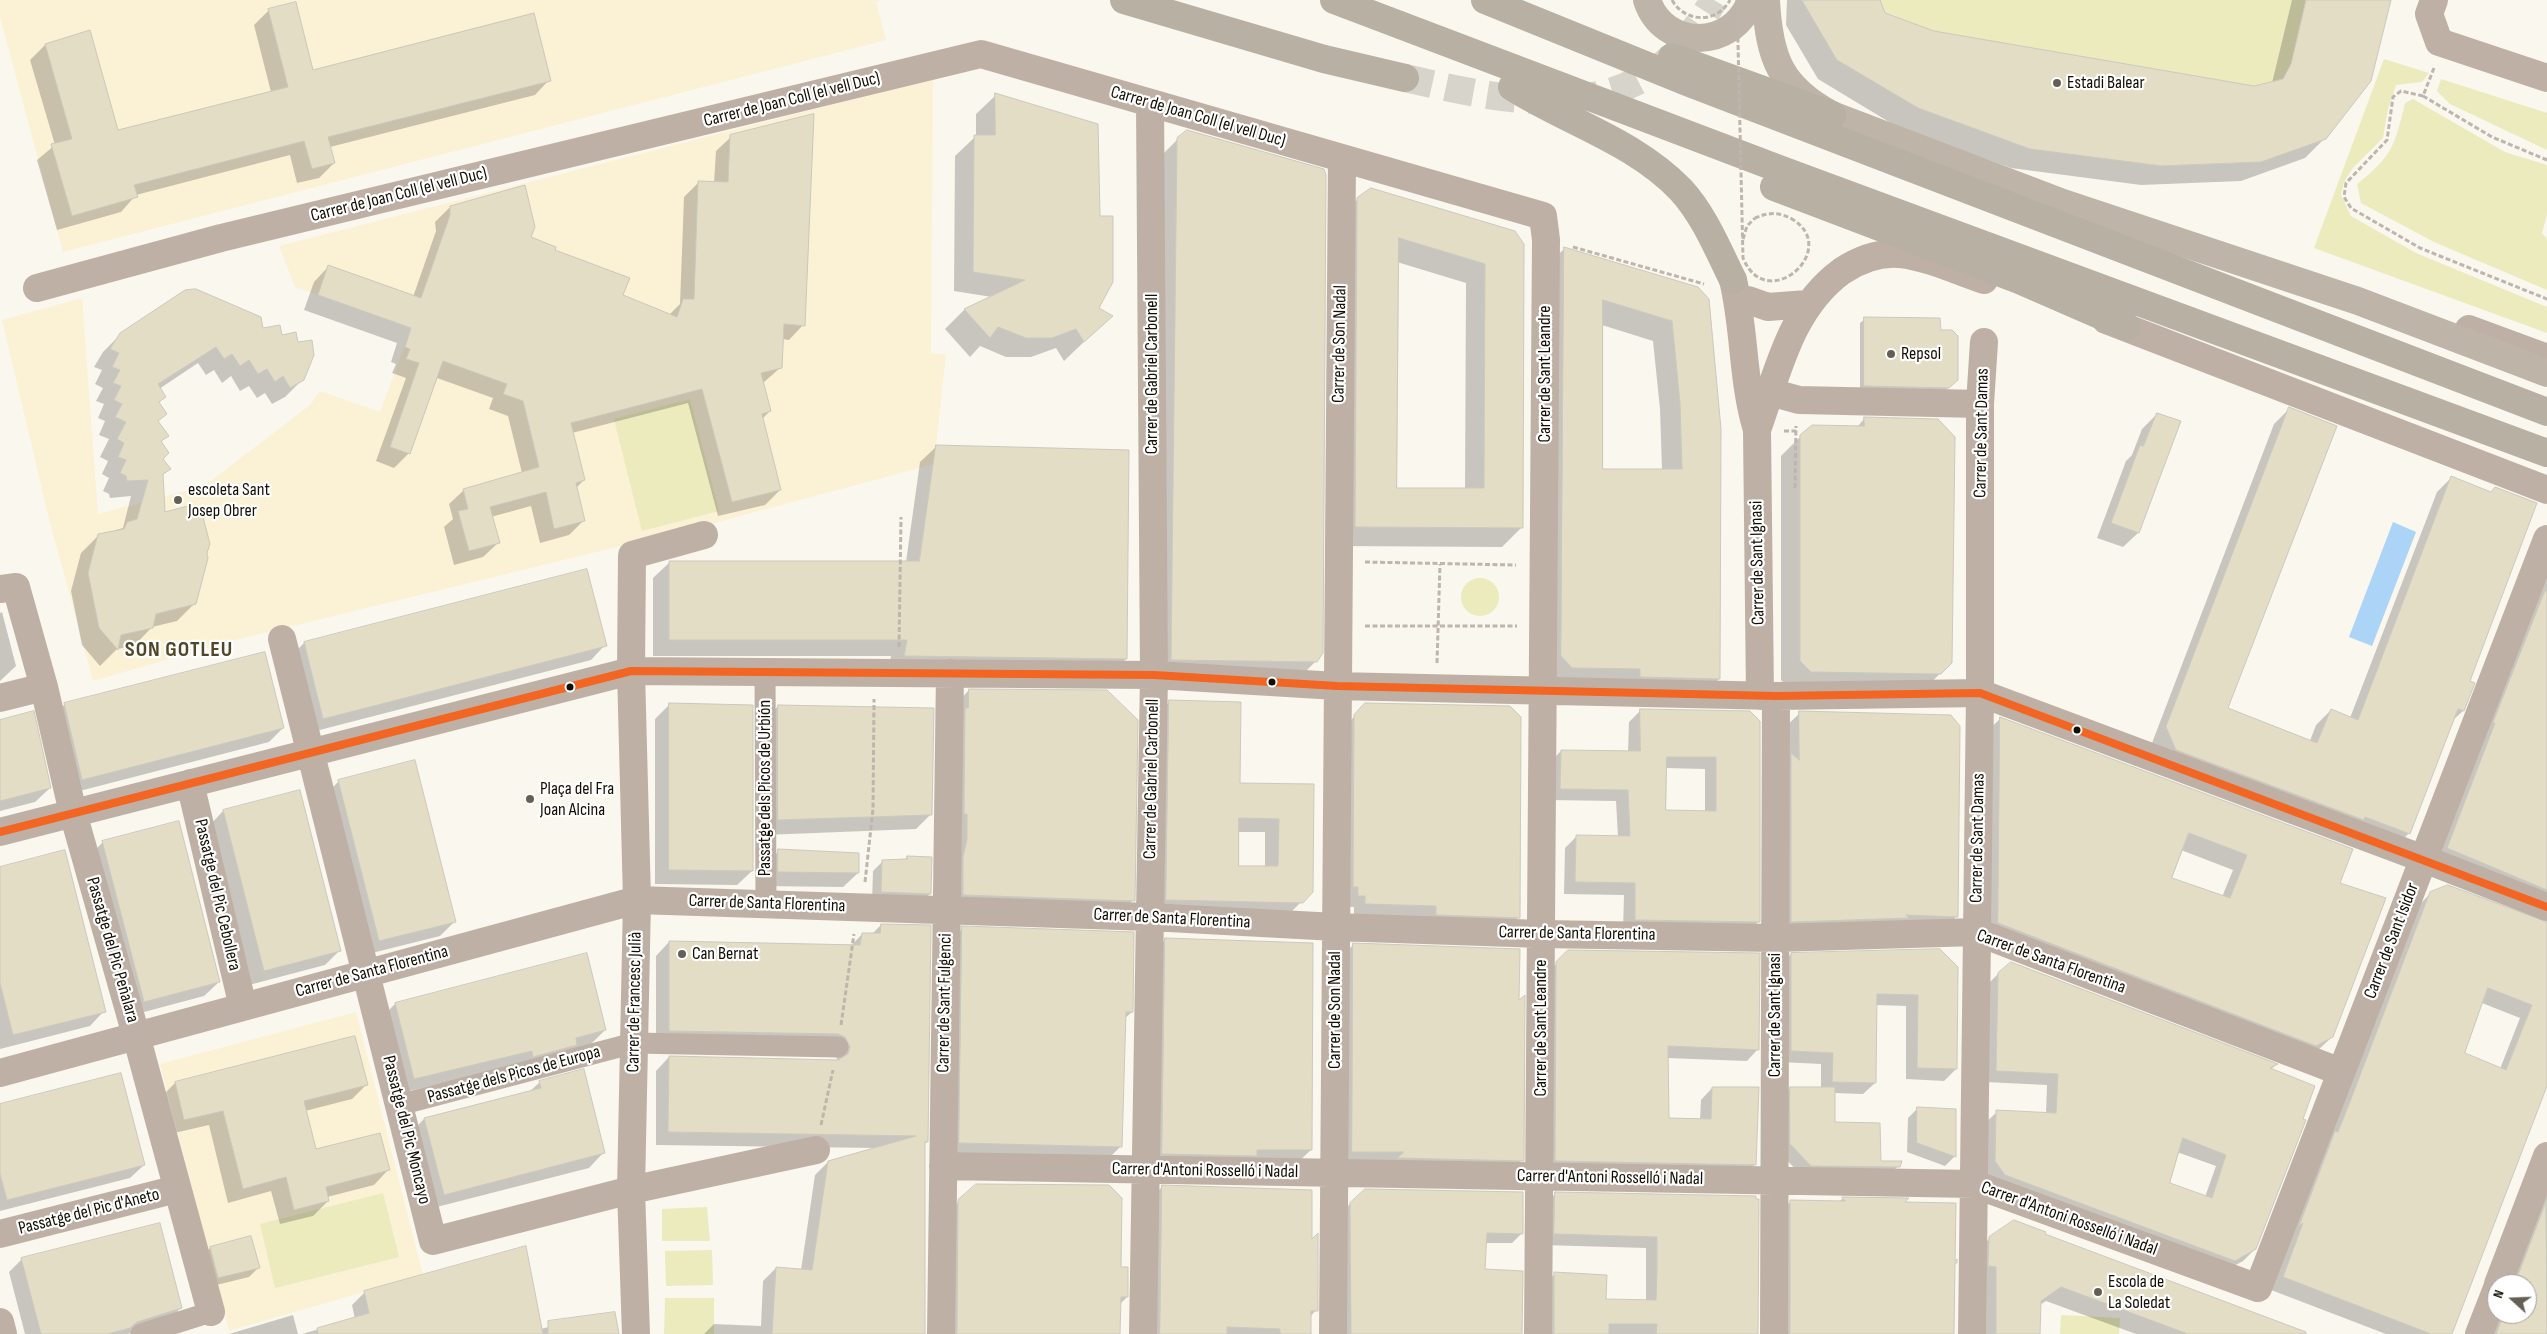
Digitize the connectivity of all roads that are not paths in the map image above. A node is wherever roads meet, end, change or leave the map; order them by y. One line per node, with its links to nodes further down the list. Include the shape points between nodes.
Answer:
1 (1124, 0): 10 (highway)
2 (1334, 0): 9 (highway)
3 (1485, 0): 8 (highway)
4 (1647, 0): 5 (main road, via 1657,19 1667,28 1681,35 1705,38 1730,30)
5 (1751, 0)
6 (1766, 0): 14 (main road, via 1769,37 1787,81 1800,96)
7 (2434, 0): 11 (street, via 2429,14 2439,42)
8 (1512, 10): 14 (highway, via 1641,47); 27 (highway, via 1687,82)
9 (1389, 22): 12 (highway); 29 (highway)
10 (1405, 78)
11 (2547, 78)
12 (1512, 87): 19 (highway, via 1640,156 1681,190 1706,228); 21 (highway, via 2019,280)
13 (1150, 103): 15 (street, Carrer de Joan Coll (el vell Duc)); 18 (street, Carrer de Joan Coll (el vell Duc), via 981,54 221,238); 38 (street, Carrer de Gabriel Carbonell)
14 (1832, 115): 16 (main road)
15 (1342, 158): 17 (street, Carrer de Joan Coll (el vell Duc)); 39 (street, Carrer de Son Nadal)
16 (2120, 222): 23 (street, via 2179,235 2362,290); 24 (main road, via 2358,301)
17 (1544, 228): 41 (street, Carrer de Sant Leandre)
18 (36, 288)
19 (1730, 288): 20 (street, via 1768,307); 25 (street, via 1753,315 1762,371); 28 (street, via 1741,314 1750,408)
20 (1807, 304): 21 (street, via 1833,278 1852,265 1875,256 1901,254); 25 (street, via 1788,340)
21 (2127, 327): 30 (street)
22 (1984, 342): 26 (street, Carrer de Sant Damas)
23 (2547, 358)
24 (2547, 373)
25 (1770, 392): 26 (street, via 1799,400); 28 (street)
26 (1980, 404): 42 (street, Carrer de Sant Damas)
27 (2547, 412)
28 (1757, 430): 43 (street, Carrer de Sant Ignasi)
29 (2547, 453)
30 (2547, 490)
31 (704, 534): 35 (street, via 632,555)
32 (2547, 539): 49 (street, Carrer de Sant Isidor)
33 (8, 588): 40 (street, Passatge del Pic Peñalara)
34 (282, 639): 45 (street, Passatge del Pic Moncayo)
35 (631, 671): 36 (street); 45 (street); 50 (street, Carrer de Francesc Julià)
36 (765, 671): 37 (street); 51 (street, Passatge dels Picos de Urbión)
37 (950, 673): 38 (street); 53 (street, Carrer de Sant Fulgenci)
38 (1154, 676): 39 (street); 54 (street, Carrer de Gabriel Carbonell)
39 (1337, 686): 41 (street); 55 (street, Carrer de Son Nadal)
40 (44, 687): 44 (street); 47 (street, Passatge del Pic Peñalara)
41 (1543, 692): 43 (street); 57 (street, Carrer de Sant Leandre)
42 (1980, 693): 43 (street); 49 (street); 56 (street, Carrer de Sant Damas)
43 (1768, 696): 58 (street, Carrer de Sant Ignasi)
44 (0, 698)
45 (310, 753): 46 (street); 59 (street, Passatge del Pic Moncayo)
46 (190, 783): 47 (street); 60 (street, Passatge del Pic Cebollera)
47 (72, 813): 48 (street); 61 (street, Passatge del Pic Peñalara)
48 (0, 832)
49 (2424, 859): 52 (street); 64 (street, Carrer de Sant Isidor)
50 (637, 900): 51 (street, Carrer de Santa Florentina); 59 (street, Carrer de Santa Florentina); 62 (street, Carrer de Francesc Julià)
51 (766, 904): 53 (street, Carrer de Santa Florentina)
52 (2547, 907)
53 (946, 911): 54 (street, Carrer de Santa Florentina); 69 (street, Carrer de Sant Fulgenci)
54 (1150, 917): 55 (street, Carrer de Santa Florentina); 70 (street, Carrer de Gabriel Carbonell)
55 (1336, 927): 57 (street, Carrer de Santa Florentina); 71 (street, Carrer de Son Nadal)
56 (1977, 932): 58 (street, Carrer de Santa Florentina); 64 (street, Carrer de Santa Florentina); 74 (street, Carrer de Sant Damas)
57 (1542, 934): 58 (street, Carrer de Santa Florentina); 72 (street, Carrer de Sant Leandre)
58 (1775, 938): 73 (street, Carrer de Sant Ignasi)
59 (366, 974): 60 (street, Carrer de Santa Florentina); 66 (street, Passatge del Pic Moncayo)
60 (243, 1007): 61 (street, Carrer de Santa Florentina)
61 (136, 1035): 65 (street, Carrer de Santa Florentina); 75 (street, Passatge del Pic Peñalara)
62 (634, 1043): 63 (street, Passatge dels Picos de Europa); 66 (street, Passatge dels Picos de Europa); 76 (street, Carrer de Francesc Julià)
63 (838, 1047)
64 (2341, 1072): 79 (street, Carrer de Sant Isidor)
65 (0, 1073)
66 (399, 1105): 76 (street, Passatge del Pic Moncayo, via 433,1241)
67 (816, 1150): 76 (street, Passatge del Pic Moncayo)
68 (2547, 1156): 78 (street)
69 (943, 1166): 70 (street, Carrer d'Antoni Rosselló i Nadal); 86 (street, Carrer de Sant Fulgenci)
70 (1146, 1170): 71 (street, Carrer d'Antoni Rosselló i Nadal); 87 (street, Carrer de Gabriel Carbonell)
71 (1334, 1173): 72 (street, Carrer d'Antoni Rosselló i Nadal); 88 (street, Carrer de Son Nadal)
72 (1540, 1177): 73 (street, Carrer d'Antoni Rosselló i Nadal); 89 (street, Carrer de Sant Leandre)
73 (1774, 1181): 74 (street, Carrer d'Antoni Rosselló i Nadal); 90 (street, Carrer de Sant Ignasi)
74 (1974, 1184): 79 (street, Carrer d'Antoni Rosselló i Nadal); 91 (street, Carrer de Sant Damas)
75 (177, 1190): 77 (street, Passatge del Pic d'Aneto); 80 (street, Passatge del Pic Peñalara)
76 (631, 1190): 85 (street, Carrer de Francesc Julià)
77 (0, 1234)
78 (2502, 1274)
79 (2258, 1288)
80 (211, 1312): 84 (street)
81 (2487, 1315): 92 (street)
82 (0, 1322): 83 (street)
83 (3, 1334)
84 (141, 1334)
85 (636, 1334)
86 (941, 1334)
87 (1143, 1334)
88 (1333, 1334)
89 (1538, 1334)
90 (1774, 1334)
91 (1972, 1334)
92 (2480, 1334)

